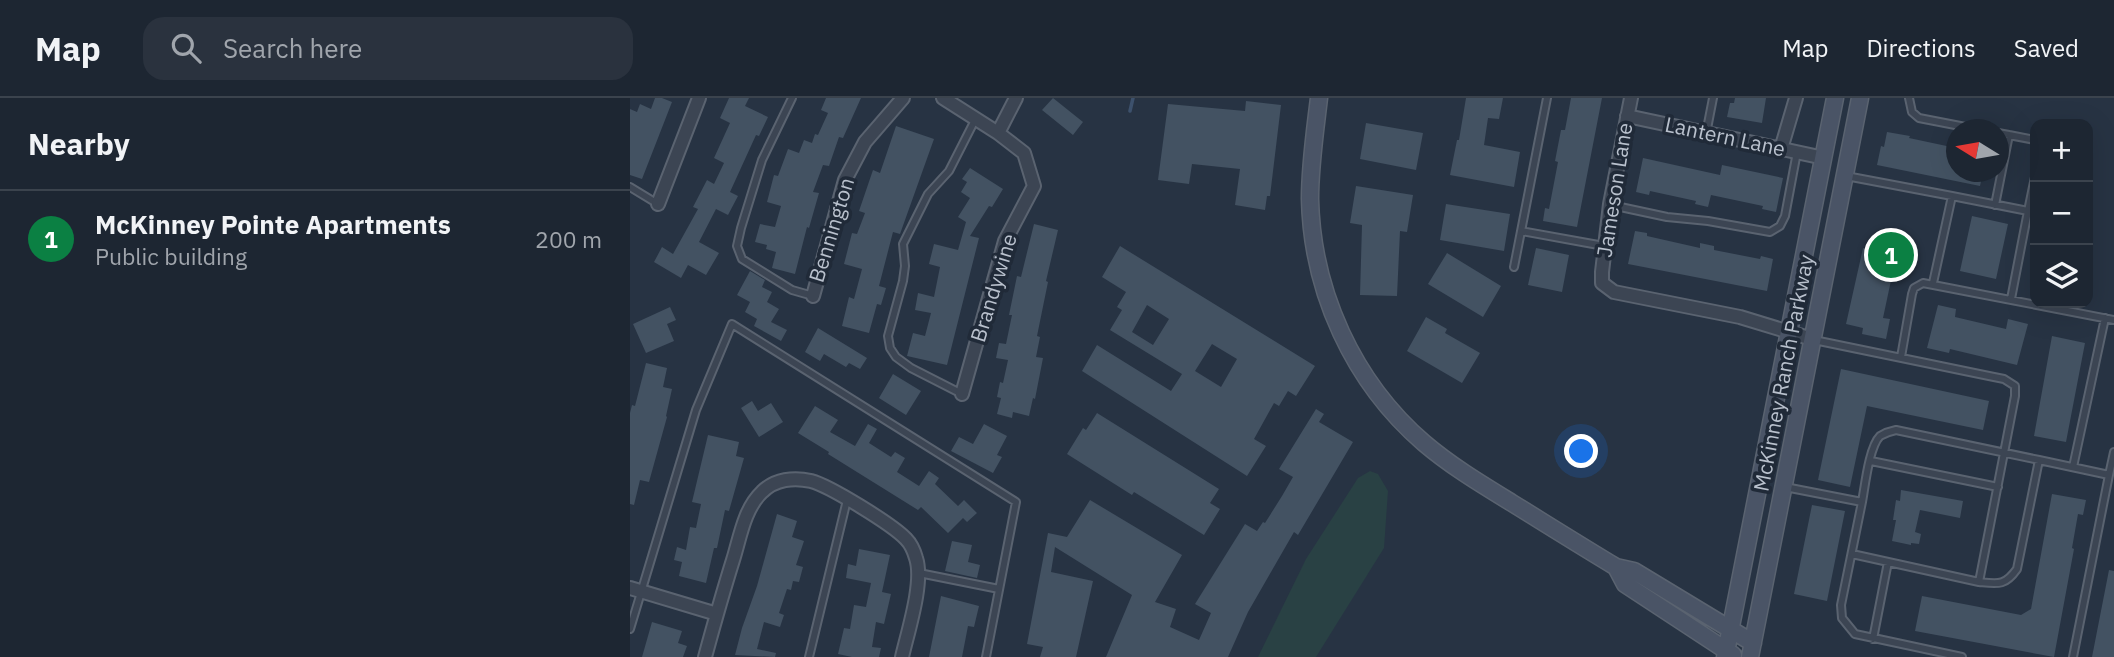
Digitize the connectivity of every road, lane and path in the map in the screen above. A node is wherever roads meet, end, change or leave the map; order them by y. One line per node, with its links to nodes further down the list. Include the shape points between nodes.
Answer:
1 (699, 98): 29 (street)
2 (792, 98): 37 (lane, via 762,160 737,246 748,264 792,290)
3 (903, 98): 37 (street, Bennington, via 865,142 845,180)
4 (943, 98): 15 (street)
5 (1016, 98): 17 (street)
6 (1319, 98): 57 (main road, via 1311,165 1313,234 1327,297 1357,362 1396,416 1439,456)
7 (1547, 98): 33 (lane)
8 (1631, 98): 14 (street, Jameson Lane)
9 (1713, 98): 18 (lane)
10 (1796, 98): 21 (street)
11 (1835, 98): 23 (main road, McKinney Ranch Parkway)
12 (1860, 98): 24 (main road, McKinney Ranch Parkway)
13 (1909, 98): 16 (lane, via 1912,112 1919,118)
14 (1627, 116): 18 (street, Lantern Lane); 30 (street, Jameson Lane)
15 (976, 118): 17 (street); 44 (lane, via 949,172 928,194 903,244 903,281 888,337 896,357)
16 (1946, 123)
17 (998, 133): 44 (street, Brandywine, via 1024,153 1034,186 1005,241)
18 (1706, 134): 21 (street, Lantern Lane)
19 (2009, 135): 20 (lane)
20 (2030, 138)
21 (1782, 149): 22 (street, Lantern Lane)
22 (1797, 152): 23 (street, Lantern Lane); 30 (lane, via 1785,216 1780,226 1769,232)
23 (1824, 158): 41 (main road, McKinney Ranch Parkway)
24 (1845, 176): 28 (lane); 42 (main road, McKinney Ranch Parkway)
25 (2000, 182): 31 (lane)
26 (2034, 182): 32 (lane)
27 (630, 187): 29 (lane)
28 (1952, 196): 31 (lane); 36 (lane)
29 (658, 204)
30 (1609, 204): 34 (street, Jameson Lane)
31 (1995, 205): 32 (lane)
32 (2028, 211): 38 (lane)
33 (1521, 231): 34 (lane); 35 (lane)
34 (1604, 246): 41 (street, Jameson Lane, via 1602,283 1614,292 1740,317)
35 (1514, 267)
36 (1933, 283): 38 (lane); 43 (lane, via 1914,288)
37 (813, 296)
38 (2011, 299): 39 (lane)
39 (2105, 318): 40 (lane); 49 (lane)
40 (2114, 320)
41 (1790, 333): 42 (street); 64 (main road, McKinney Ranch Parkway)
42 (1812, 340): 43 (lane); 51 (main road, McKinney Ranch Parkway)
43 (1901, 357): 46 (lane, via 2004,379 2015,386)
44 (962, 394)
45 (2114, 452): 50 (lane)
46 (2004, 453): 47 (lane); 48 (lane, via 1896,430 1879,437); 52 (lane)
47 (2039, 460): 49 (lane); 59 (lane, via 2017,569 2009,580)
48 (1871, 461): 52 (lane); 54 (lane)
49 (2073, 467): 50 (lane)
50 (2109, 475): 73 (lane)
51 (1783, 486): 54 (lane); 66 (main road, McKinney Ranch Parkway)
52 (1998, 486): 59 (lane)
53 (848, 500): 58 (street, via 905,538 916,557); 62 (street, via 825,486 796,479 775,482 761,492 747,513); 69 (lane)
54 (1862, 502): 55 (lane)
55 (1852, 554): 56 (lane); 65 (lane, via 1842,618 1854,634)
56 (1888, 562): 59 (lane); 65 (lane)
57 (1616, 568): 64 (main road, via 1634,571); 67 (main road, via 1625,584)
58 (918, 573): 61 (lane); 70 (street)
59 (1979, 582)
60 (636, 589): 61 (lane, via 696,410 732,324 1016,502); 62 (street); 63 (lane)
61 (999, 589): 71 (lane)
62 (716, 614): 68 (street)
63 (630, 629)
64 (1731, 629): 66 (main road); 67 (main road, McKinney Ranch Parkway)
65 (1873, 639): 72 (lane)
66 (1751, 650)
67 (1729, 655)
68 (705, 657)
69 (808, 657)
70 (902, 657)
71 (986, 657)
72 (1962, 657)
73 (2073, 657)

